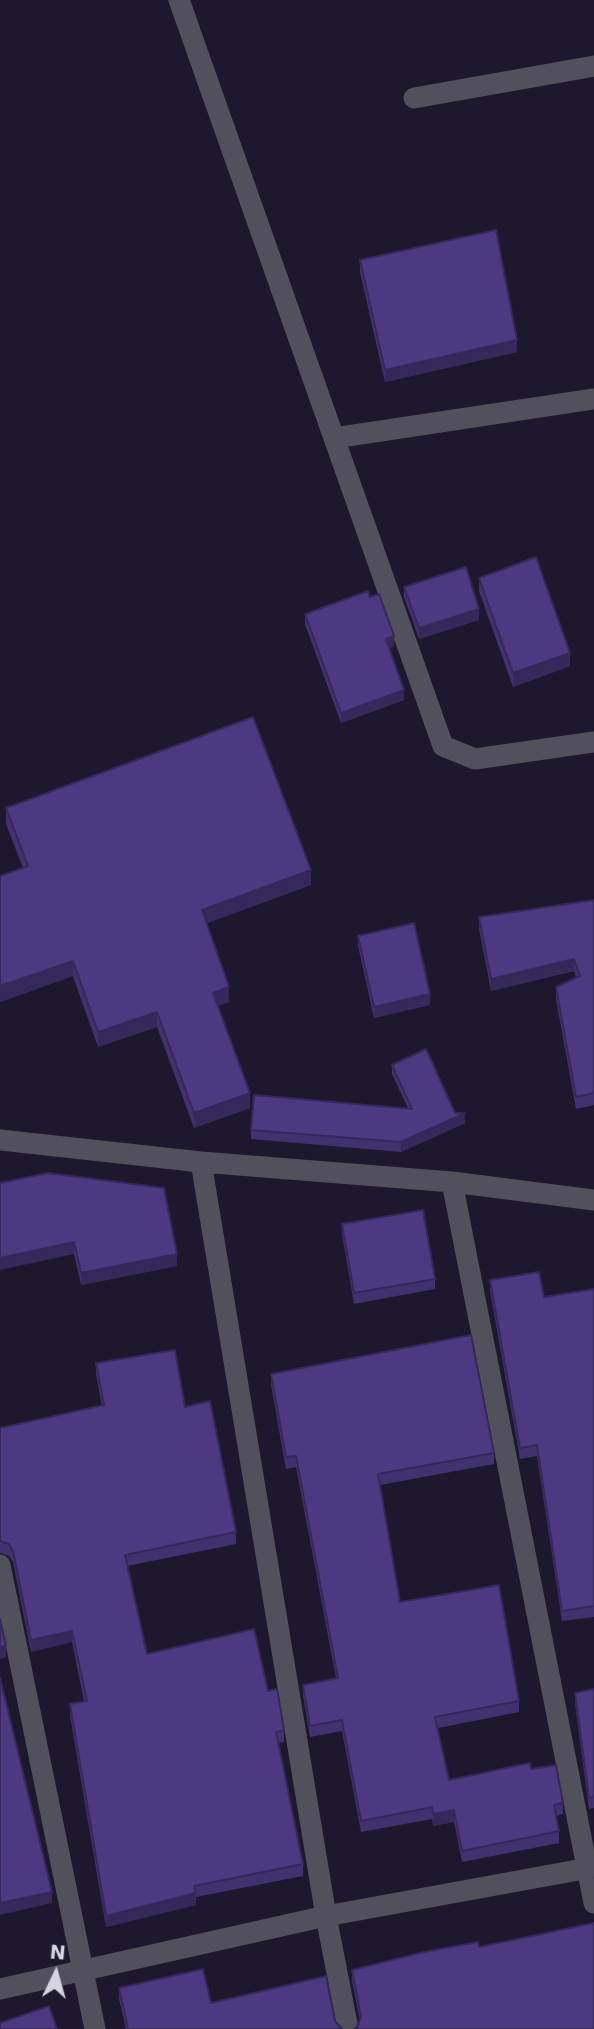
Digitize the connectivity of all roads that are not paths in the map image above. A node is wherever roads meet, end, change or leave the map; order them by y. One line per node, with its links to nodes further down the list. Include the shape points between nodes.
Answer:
1 (179, 0): 5 (street)
2 (594, 66): 3 (street)
3 (414, 98)
4 (594, 399): 5 (street)
5 (334, 438): 6 (street, via 443,746 475,759)
6 (594, 742)
7 (0, 1140): 8 (street)
8 (201, 1162): 9 (street); 14 (street)
9 (452, 1182): 10 (street); 12 (street)
10 (594, 1200)
11 (0, 1565): 15 (street)
12 (590, 1868): 13 (street); 14 (street)
13 (594, 1903)
14 (326, 1916): 15 (street); 18 (street)
15 (84, 1973): 16 (street); 17 (street)
16 (0, 1989)
17 (96, 2029)
18 (348, 2029)

